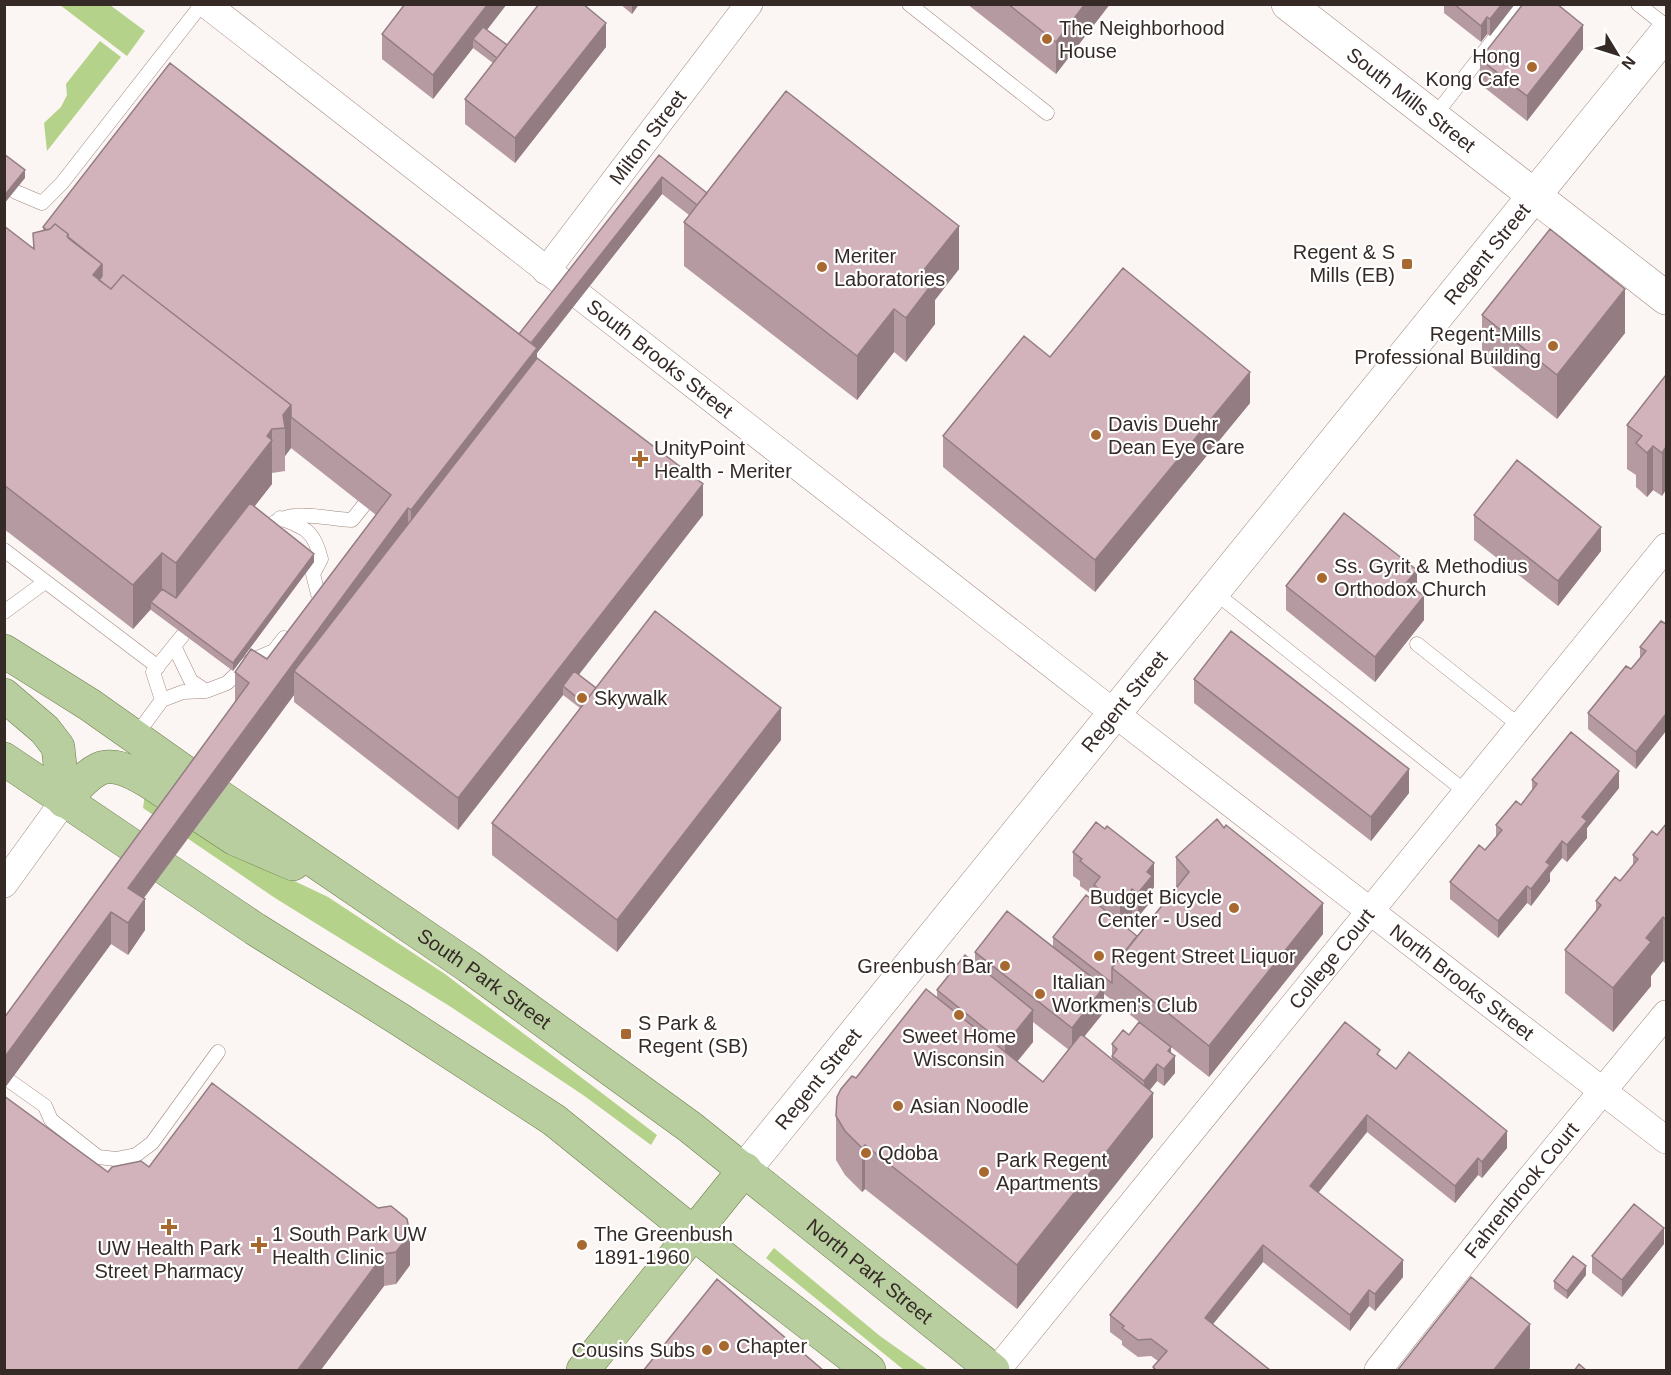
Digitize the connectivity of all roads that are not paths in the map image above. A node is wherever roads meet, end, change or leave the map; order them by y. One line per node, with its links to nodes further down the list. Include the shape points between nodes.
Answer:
1 (202, 4): 12 (lane, via 62,183 42,203)
2 (206, 4): 14 (street, South Brooks Street)
3 (749, 4): 14 (street, Milton Street)
4 (909, 4): 10 (lane)
5 (1288, 4): 11 (main road, South Mills Street)
6 (1521, 4): 11 (lane)
7 (1638, 4): 8 (lane)
8 (1666, 26)
9 (1666, 33): 13 (main road, Regent Street)
10 (1047, 113)
11 (1433, 118): 13 (main road, South Mills Street)
12 (4, 182)
13 (1534, 196): 15 (main road, South Mills Street); 21 (main road, Regent Street)
14 (546, 270): 32 (street, South Brooks Street)
15 (1666, 298)
16 (364, 505): 19 (lane, via 352,520 298,514 274,522 302,527 316,538 321,559 313,574 314,599)
17 (1666, 547): 33 (street, College Court)
18 (4, 550): 20 (lane)
19 (331, 577)
20 (45, 582): 22 (lane); 28 (lane)
21 (1213, 591): 32 (main road, Regent Street); 36 (lane)
22 (4, 612)
23 (296, 623): 29 (lane, via 274,651 250,661 227,683)
24 (183, 635): 26 (lane)
25 (1417, 644): 33 (lane)
26 (174, 646): 28 (lane); 29 (lane, via 191,681)
27 (4, 651): 34 (main road)
28 (158, 667): 31 (lane, via 153,672)
29 (206, 691): 31 (lane, via 183,692)
30 (4, 695): 38 (main road, via 45,730 58,747)
31 (162, 700): 34 (lane)
32 (1114, 713): 40 (street, North Brooks Street); 46 (main road, Regent Street)
33 (1520, 726): 36 (street, College Court)
34 (134, 738): 37 (main road)
35 (4, 759): 38 (main road)
36 (1466, 792): 40 (street, College Court)
37 (201, 800): 38 (main road, via 134,772 102,767); 46 (main road, South Park Street, via 235,839 290,863 327,869 468,966)
38 (64, 801): 39 (street); 47 (main road, via 255,929 554,1120)
39 (4, 884)
40 (1369, 910): 44 (street, North Brooks Street); 50 (street, College Court)
41 (1666, 1014): 44 (street, Fahrenbrook Court)
42 (218, 1052): 43 (lane, via 152,1143 136,1155 116,1159 98,1157 51,1120 45,1107)
43 (4, 1077)
44 (1603, 1092): 45 (street, North Brooks Street); 51 (street, Fahrenbrook Court)
45 (1666, 1140)
46 (745, 1169): 47 (main road, Regent Street); 50 (main road, North Park Street)
47 (694, 1233): 48 (main road, Regent Street); 49 (main road)
48 (583, 1371)
49 (869, 1371)
50 (995, 1371)
51 (1378, 1371)

